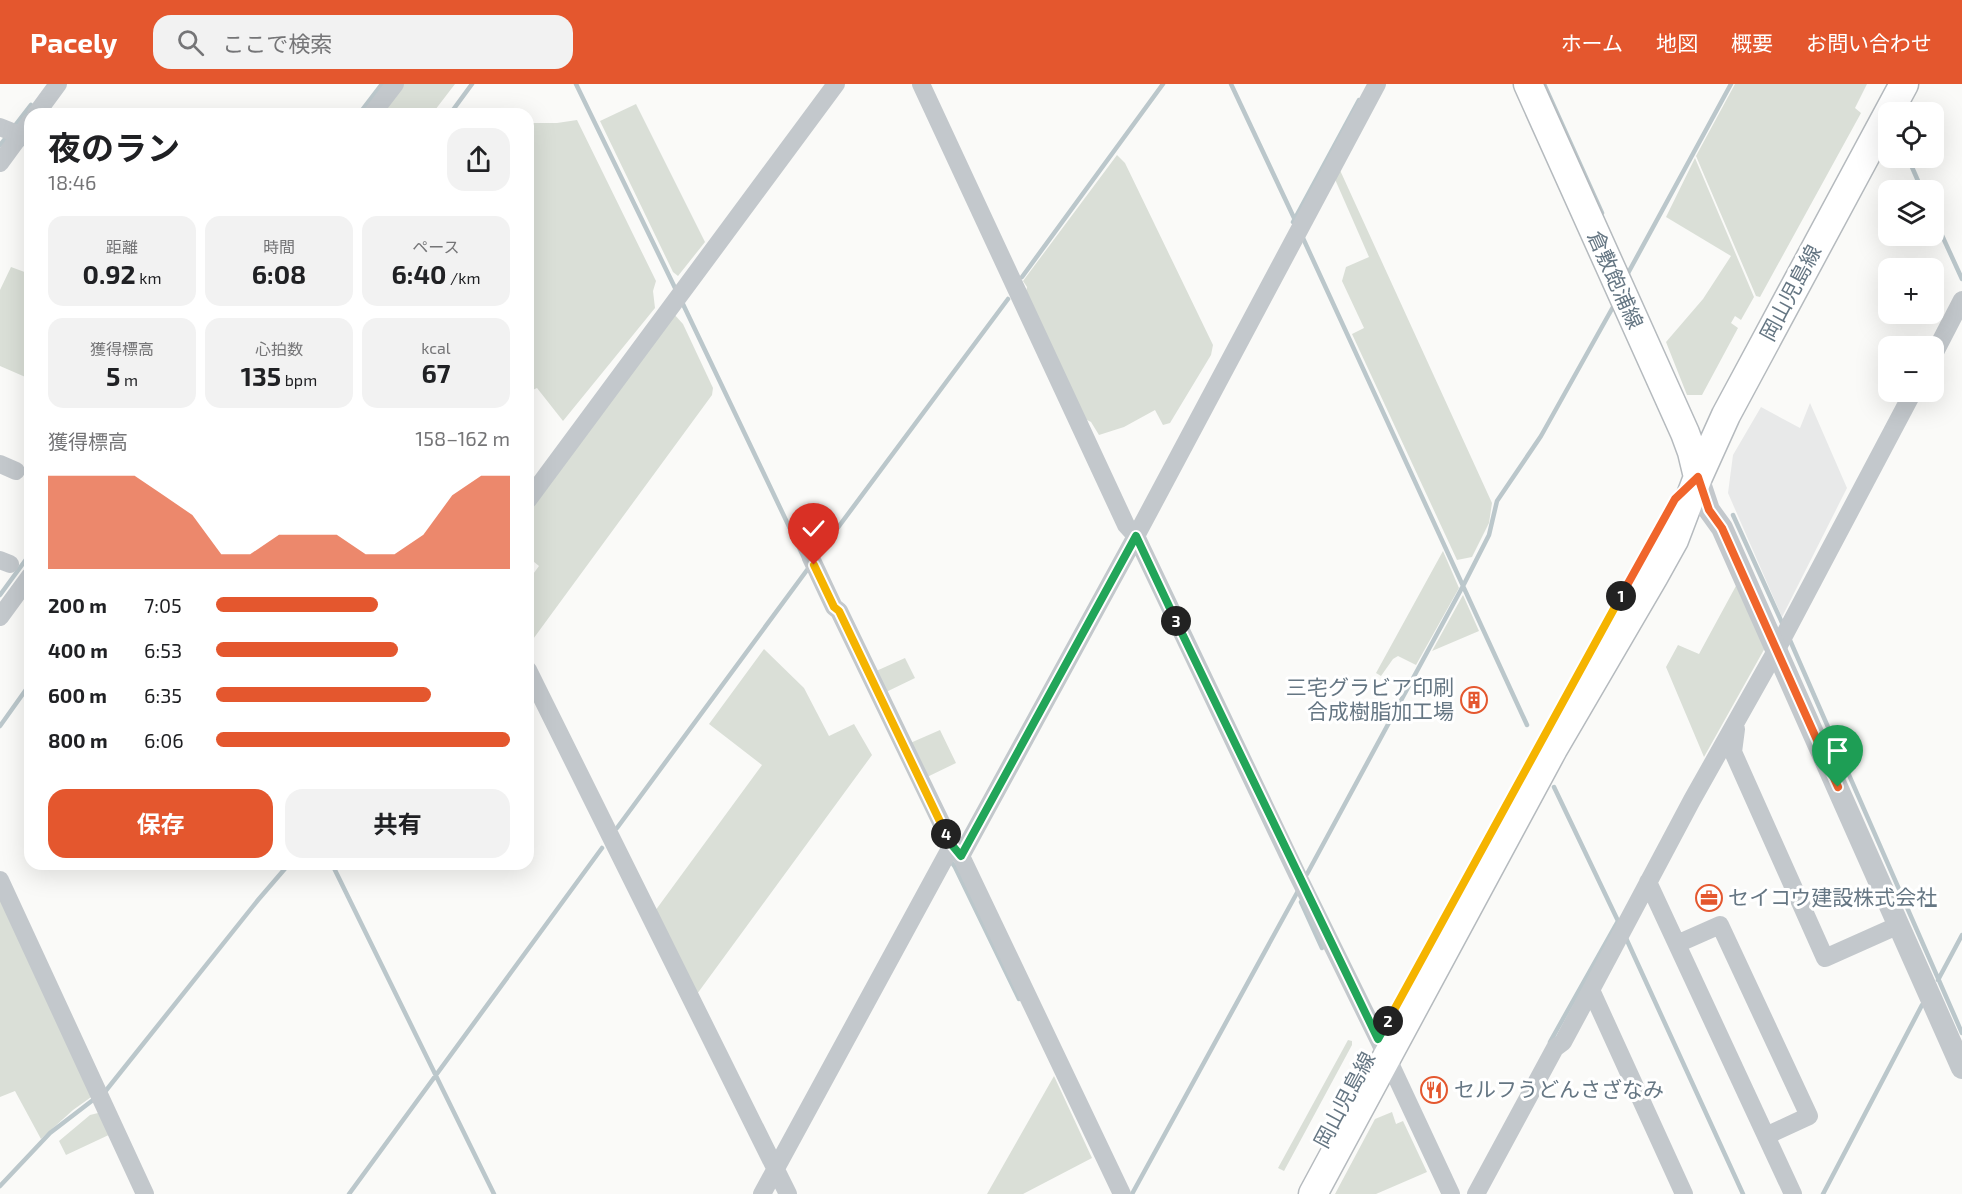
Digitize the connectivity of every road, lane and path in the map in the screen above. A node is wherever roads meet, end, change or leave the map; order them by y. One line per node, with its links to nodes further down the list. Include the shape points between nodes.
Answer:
1 (58, 84): 8 (street)
2 (395, 84): 9 (street)
3 (836, 84): 16 (street)
4 (921, 84): 17 (street)
5 (1377, 84): 17 (street)
6 (1528, 84): 15 (main road, 倉敷飽浦線, via 1685,433)
7 (1904, 84): 15 (main road, 岡山児島線, via 1726,415)
8 (38, 108)
9 (377, 108)
10 (21, 129): 11 (street)
11 (0, 163)
12 (1962, 300): 13 (street)
13 (1943, 336)
14 (1908, 402): 21 (street)
15 (1698, 477): 21 (street, via 1709,510); 30 (main road, 岡山児島線, via 1674,540)
16 (534, 492)
17 (1131, 537): 24 (street); 30 (street)
18 (812, 562): 24 (street)
19 (24, 584): 20 (street)
20 (0, 617)
21 (1783, 637): 23 (street); 27 (street)
22 (534, 682): 33 (street)
23 (1738, 718): 26 (street); 27 (street, via 1733,752 1825,958)
24 (953, 852): 33 (street); 37 (street)
25 (0, 880): 34 (street)
26 (1648, 882): 28 (street); 29 (street)
27 (1899, 925): 31 (street)
28 (1677, 944): 32 (street); 32 (street, via 1720,925 1809,1116)
29 (1591, 990): 41 (street); 42 (street)
30 (1382, 1048): 38 (main road, 岡山児島線); 39 (main road, 岡山児島線); 40 (street)
31 (1962, 1068)
32 (1766, 1136): 43 (street)
33 (776, 1169): 35 (street); 36 (street)
34 (145, 1194)
35 (762, 1194)
36 (788, 1194)
37 (1122, 1194)
38 (1294, 1194)
39 (1313, 1194)
40 (1451, 1194)
41 (1476, 1194)
42 (1684, 1194)
43 (1793, 1194)

